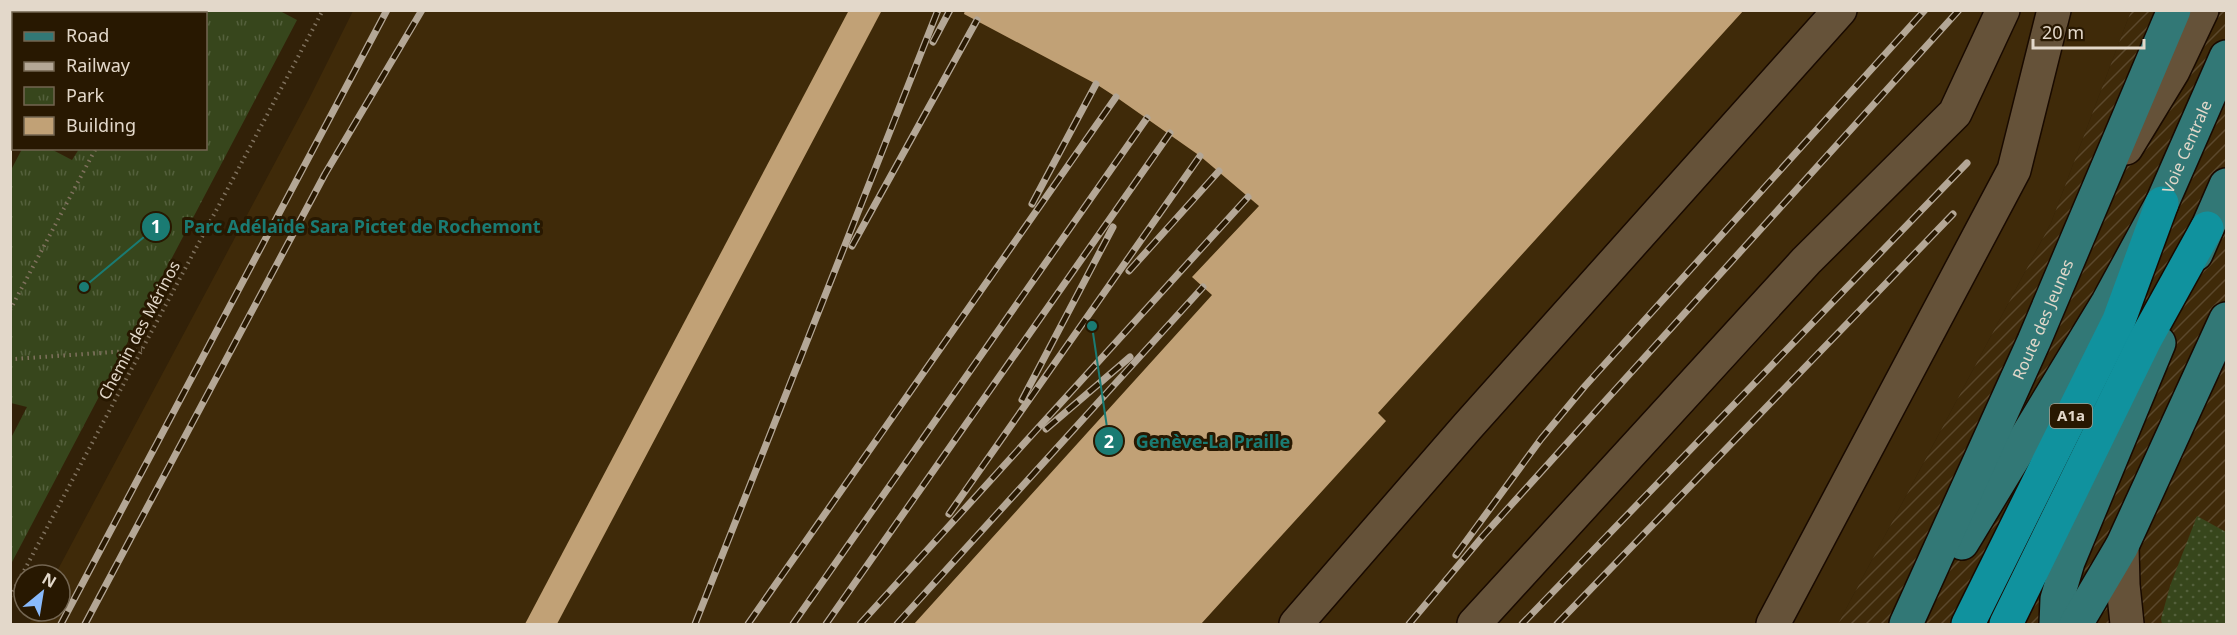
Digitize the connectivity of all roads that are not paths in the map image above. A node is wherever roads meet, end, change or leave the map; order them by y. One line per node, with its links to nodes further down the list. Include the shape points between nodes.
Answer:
1 (1840, 10): 13 (street)
2 (2003, 10): 14 (street, via 1955,113 1806,261)
3 (2054, 10): 15 (street, via 2014,170)
4 (2174, 10): 8 (main road, Route des Jeunes)
5 (2202, 10): 8 (street, via 2173,71)
6 (2226, 57): 9 (main road, Voie Centrale)
7 (2226, 185): 10 (main road)
8 (2097, 196): 16 (main road, Route des Jeunes)
9 (2162, 202): 17 (main road, Voie Centrale, via 2108,302); 18 (highway, A1a, via 2119,320)
10 (2207, 228): 19 (highway, via 2145,340); 20 (main road, via 2068,562 2057,599)
11 (2226, 319): 12 (main road)
12 (2122, 546): 21 (main road); 22 (street)
13 (1296, 624)
14 (1474, 624)
15 (1773, 624)
16 (1906, 624)
17 (1913, 624)
18 (1968, 624)
19 (2006, 624)
20 (2056, 624)
21 (2076, 624)
22 (2127, 624)

